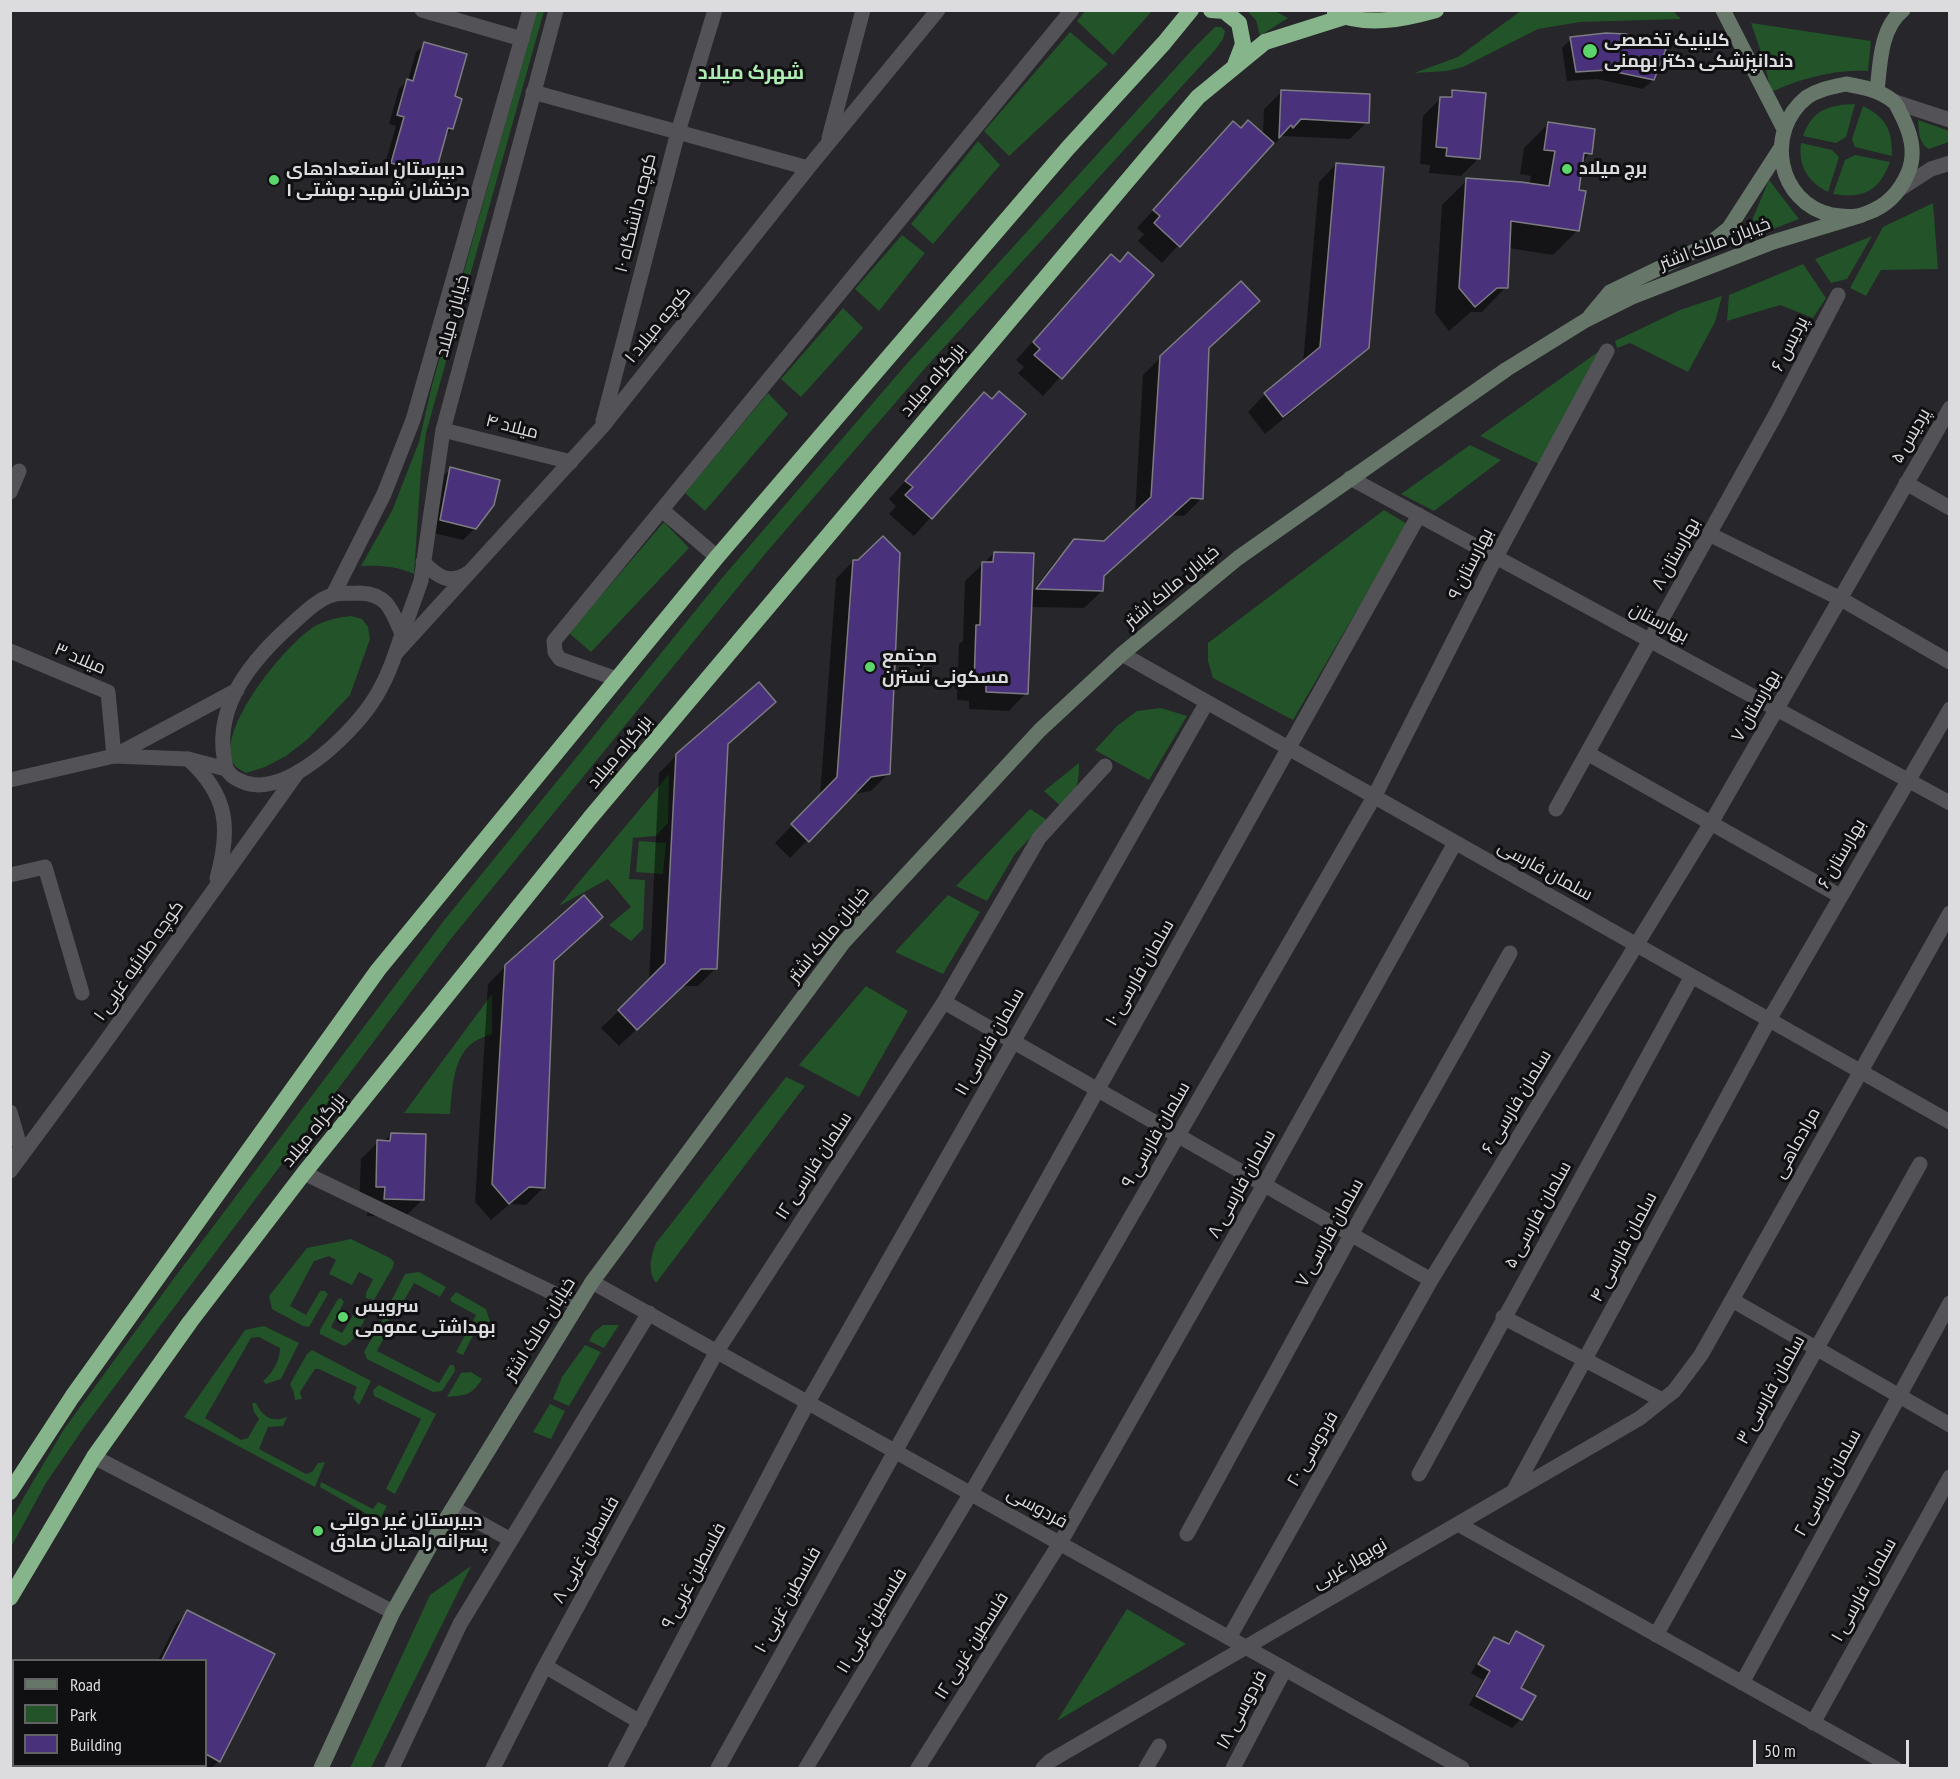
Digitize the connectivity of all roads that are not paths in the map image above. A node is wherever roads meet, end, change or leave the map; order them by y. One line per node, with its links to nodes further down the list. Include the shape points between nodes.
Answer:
1 (422, 10): 15 (street)
2 (530, 10): 15 (street, خیابان میلاد)
3 (556, 10): 18 (street, خیابان میلاد)
4 (715, 10): 22 (street, کوچه دانشگاه ۱۰)
5 (863, 10): 23 (street)
6 (938, 10): 23 (street, کوچه میلاد ۱)
7 (1072, 10): 42 (street)
8 (1203, 10): 14 (highway)
9 (1211, 10): 16 (highway, via 1224,11 1239,23 1243,44)
10 (1436, 10): 13 (highway, via 1390,21)
11 (1723, 10): 21 (main road)
12 (1903, 10): 17 (main road, via 1889,27 1884,42)
13 (1337, 14): 16 (highway, بزرگراه میلاد, via 1265,42)
14 (1186, 16): 45 (highway)
15 (522, 39): 49 (street, خیابان میلاد, via 412,420 384,494)
16 (1235, 66): 95 (highway, بزرگراه میلاد, via 1198,97 620,781)
17 (1877, 91): 19 (main road); 21 (main road, via 1846,84 1826,88 1793,111)
18 (533, 92): 22 (street); 35 (street, خیابان میلاد)
19 (1895, 102): 20 (street); 27 (main road, via 1909,129 1913,150 1910,171)
20 (1950, 120)
21 (1784, 129): 24 (main road)
22 (678, 132): 26 (street); 34 (street, کوچه دانشگاه ۱۰)
23 (827, 145): 26 (street, کوچه میلاد ۱)
24 (1780, 148): 28 (main road, via 1782,169 1804,202 1822,213); 30 (main road, خیابان مالک اشتر, via 1729,228 1709,244 1610,292)
25 (1950, 163): 27 (street, via 1931,169)
26 (808, 168): 34 (street, کوچه میلاد ۱)
27 (1900, 189): 28 (main road, via 1890,201)
28 (1862, 215): 30 (main road, خیابان مالک اشتر, via 1728,259)
29 (1838, 295): 33 (street, پردیس ۶)
30 (1586, 320): 38 (main road, خیابان مالک اشتر, via 1507,369)
31 (1607, 351): 46 (street, بهارستان ۹)
32 (1950, 408): 39 (street, پردیس ۵)
33 (1777, 412): 44 (street, بهارستان ۸)
34 (602, 427): 36 (street, کوچه میلاد ۱)
35 (443, 430): 36 (street, میلاد ۴); 47 (street, خیابان میلاد)
36 (571, 462): 48 (street, کوچه میلاد ۱)
37 (20, 471): 40 (street)
38 (1350, 478): 43 (street, بهارستان); 55 (main road, خیابان مالک اشتر, via 1238,558)
39 (1906, 483): 41 (street); 50 (street, بهارستان ۷)
40 (10, 492)
41 (1950, 508)
42 (662, 510): 45 (street); 57 (street, via 554,641 560,660)
43 (1419, 515): 46 (street, بهارستان); 62 (street, سلمان فارسی ۱۰)
44 (1709, 534): 50 (street); 52 (street, بهارستان ۸)
45 (717, 557): 57 (highway)
46 (1496, 557): 52 (street, بهارستان); 71 (street, بهارستان ۹)
47 (423, 562): 48 (street, via 447,579 457,580); 51 (street, خیابان میلاد, via 421,581)
48 (473, 570): 54 (street, کوچه میلاد ۱)
49 (333, 595): 51 (street, via 370,593 387,602); 58 (street, via 302,615 277,638 255,661)
50 (1841, 599): 56 (street); 60 (street, بهارستان ۷)
51 (402, 633): 54 (street, خیابان میلاد)
52 (1650, 640): 60 (street, بهارستان); 63 (street, بهارستان ۸)
53 (10, 651): 64 (street, میلاد ۳, via 108,692)
54 (396, 653): 68 (street, خیابان میلاد, via 371,705 318,759)
55 (1122, 654): 59 (street, سلمان فارسی); 99 (main road, خیابان مالک اشتر, via 1019,752 843,943)
56 (1950, 662)
57 (617, 679): 116 (highway, via 378,970 79,1387)
58 (237, 690): 64 (street); 67 (street, via 222,735)
59 (1208, 702): 62 (street, سلمان فارسی); 86 (street, سلمان فارسی ۱۱)
60 (1776, 709): 70 (street, بهارستان); 74 (street, بهارستان ۷)
61 (1950, 709): 70 (street, بهارستان ۶)
62 (1290, 749): 71 (street, سلمان فارسی); 88 (street, سلمان فارسی ۱۰)
63 (1587, 753): 73 (street, بهارستان ۸); 74 (street)
64 (114, 756): 65 (street); 69 (street)
65 (188, 759): 67 (street); 77 (street, via 205,774 222,807 223,859)
66 (1105, 766): 84 (street, سلمان فارسی ۱۲, via 1039,838)
67 (226, 770): 68 (street, via 256,786)
68 (298, 772): 77 (street, کوچه طلائیه غربی ۱)
69 (10, 780)
70 (1908, 780): 72 (street, بهارستان); 78 (street, بهارستان ۶)
71 (1374, 797): 75 (street, سلمان فارسی); 91 (street, سلمان فارسی ۹)
72 (1950, 802)
73 (1556, 809)
74 (1711, 823): 78 (street); 80 (street, بهارستان ۷)
75 (1455, 843): 80 (street, سلمان فارسی); 96 (street, سلمان فارسی ۸)
76 (10, 875): 83 (street, via 45,867)
77 (214, 889): 92 (street, کوچه طلائیه غربی ۱, via 101,1048)
78 (1840, 896): 85 (street, بهارستان ۶)
79 (1950, 913): 87 (street, مرادماهی)
80 (1635, 944): 82 (street, سلمان فارسی); 98 (street, سلمان فارسی ۶)
81 (1510, 953): 97 (street, سلمان فارسی ۷)
82 (1692, 976): 85 (street, سلمان فارسی); 104 (street, سلمان فارسی ۵)
83 (82, 993)
84 (944, 1002): 86 (street); 106 (street, سلمان فارسی ۱۲)
85 (1769, 1020): 87 (street, سلمان فارسی); 107 (street, سلمان فارسی ۴)
86 (1013, 1041): 88 (street); 110 (street, سلمان فارسی ۱۱)
87 (1860, 1071): 90 (street, سلمان فارسی); 100 (street, مرادماهی)
88 (1097, 1089): 91 (street); 112 (street, سلمان فارسی ۱۰)
89 (10, 1112): 92 (street)
90 (1950, 1122)
91 (1178, 1136): 96 (street); 118 (street, سلمان فارسی ۹)
92 (16, 1155): 94 (street, کوچه طلائیه غربی ۱)
93 (1920, 1164): 105 (street, سلمان فارسی ۳)
94 (10, 1171)
95 (304, 1173): 102 (street); 113 (highway, بزرگراه میلاد, via 190,1322)
96 (1264, 1185): 97 (street); 123 (street, سلمان فارسی ۸)
97 (1351, 1234): 98 (street); 121 (street, سلمان فارسی ۷)
98 (1431, 1280): 127 (street, فردوسی ۲۰)
99 (592, 1282): 102 (main road, خیابان مالک اشتر); 103 (street, فردوسی)
100 (1732, 1300): 105 (street); 109 (street, مرادماهی, via 1701,1355)
101 (1950, 1303): 108 (street, سلمان فارسی ۲)
102 (578, 1305): 119 (main road, خیابان مالک اشتر)
103 (649, 1313): 106 (street, فردوسی); 122 (street)
104 (1503, 1317): 107 (street); 114 (street, سلمان فارسی ۵)
105 (1817, 1349): 108 (street); 126 (street, سلمان فارسی ۳)
106 (717, 1351): 110 (street, فردوسی); 129 (street, فلسطین غربی ۸)
107 (1585, 1361): 109 (street); 117 (street, سلمان فارسی ۴)
108 (1898, 1395): 111 (street); 131 (street, سلمان فارسی ۲)
109 (1668, 1396): 117 (street, نوبهار غربی, via 1640,1418)
110 (808, 1402): 112 (street, فردوسی); 132 (street, فلسطین غربی ۹)
111 (1950, 1425)
112 (893, 1450): 118 (street, فردوسی); 135 (street, فلسطین غربی ۱۰)
113 (94, 1457): 124 (highway, بزرگراه میلاد); 125 (street)
114 (1419, 1474)
115 (1950, 1476): 133 (street, سلمان فارسی ۱)
116 (10, 1492)
117 (1513, 1492): 120 (street, نوبهار غربی)
118 (971, 1493): 123 (street, فردوسی); 140 (street, فلسطین غربی ۱۱)
119 (453, 1508): 122 (street); 125 (main road, خیابان مالک اشتر)
120 (1458, 1524): 126 (street); 128 (street, نوبهار غربی)
121 (1187, 1534)
122 (511, 1540): 137 (street, via 460,1624)
123 (1060, 1544): 127 (street, فردوسی); 141 (street, فلسطین غربی ۱۲)
124 (10, 1598)
125 (393, 1612): 136 (main road, خیابان مالک اشتر)
126 (1656, 1635): 131 (street)
127 (1229, 1638): 128 (street, فردوسی)
128 (1246, 1647): 130 (street, فردوسی); 142 (street, نوبهار غربی)
129 (545, 1666): 132 (street); 138 (street, فلسطین غربی ۸)
130 (1285, 1669): 144 (street, فردوسی ۱۸); 145 (street, فردوسی)
131 (1742, 1683): 133 (street)
132 (640, 1722): 139 (street, فلسطین غربی ۹)
133 (1813, 1723): 146 (street)
134 (1159, 1746): 143 (street)
135 (722, 1767)
136 (321, 1768)
137 (392, 1768)
138 (493, 1768)
139 (615, 1768)
140 (806, 1768)
141 (918, 1768)
142 (1043, 1768)
143 (1146, 1768)
144 (1233, 1768)
145 (1462, 1768)
146 (1895, 1768)

